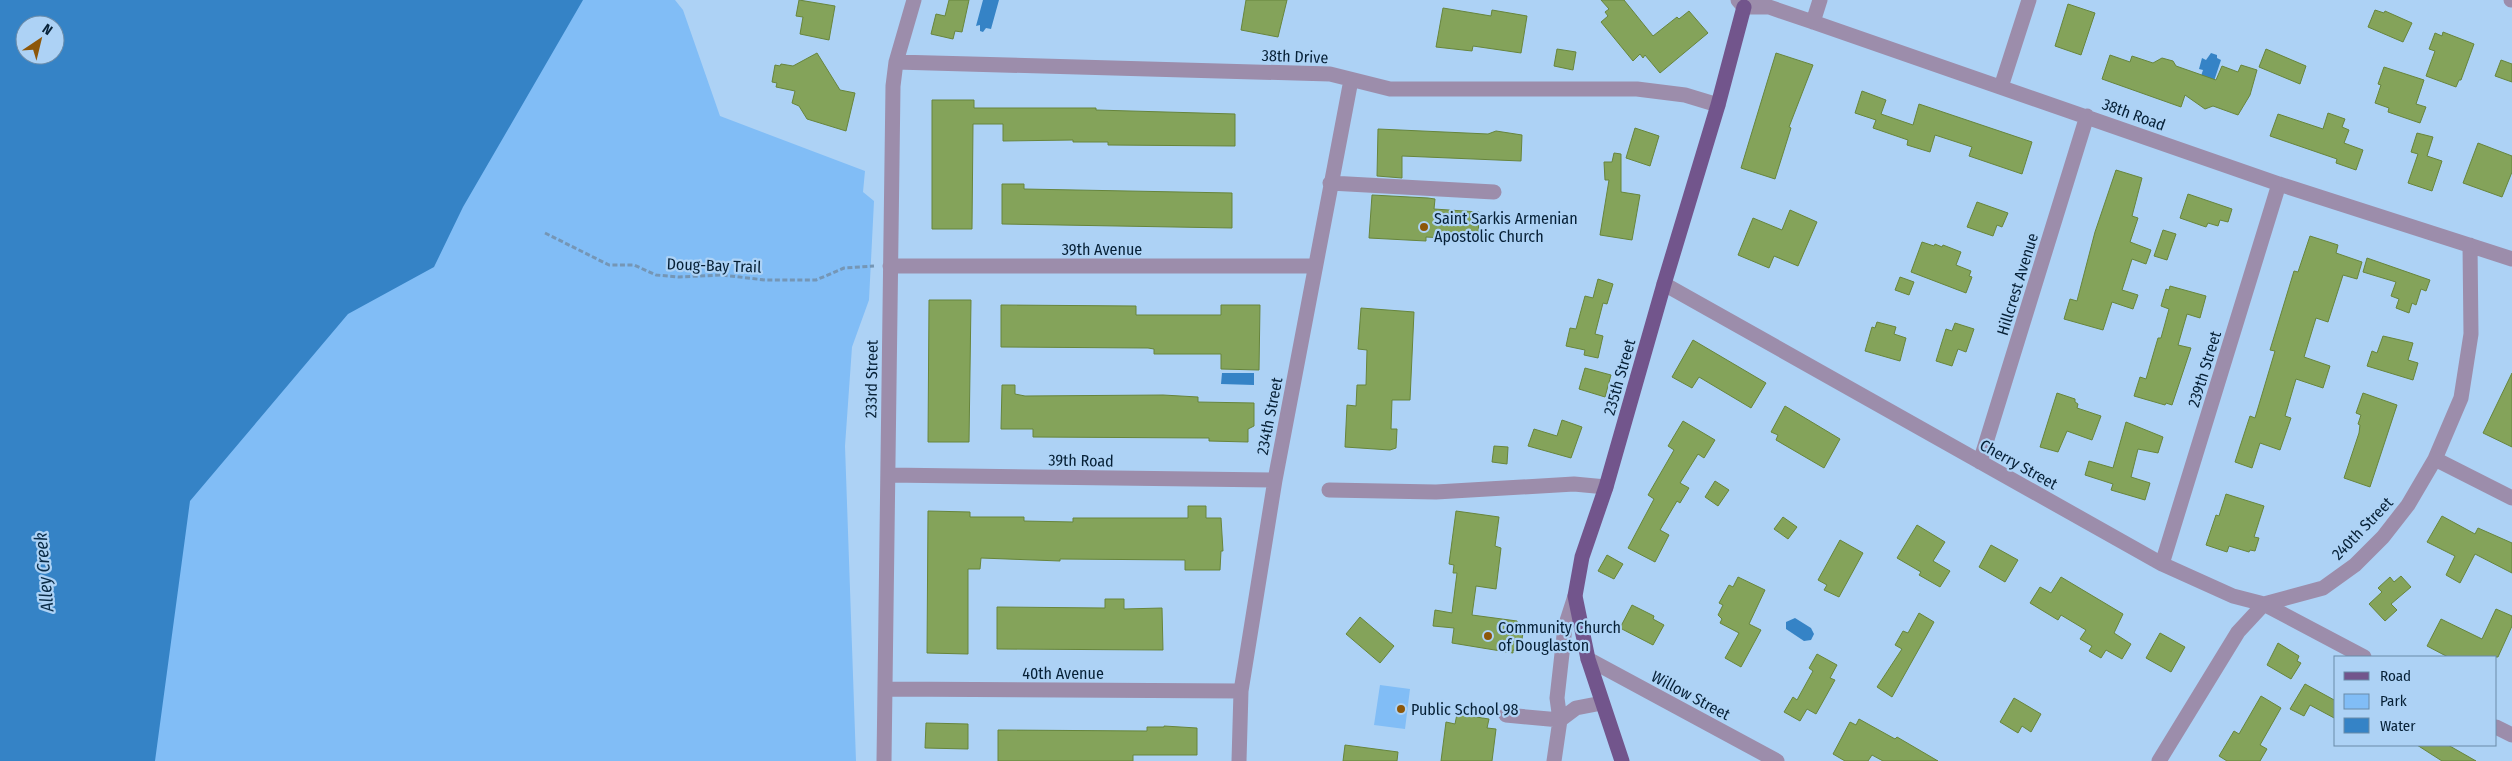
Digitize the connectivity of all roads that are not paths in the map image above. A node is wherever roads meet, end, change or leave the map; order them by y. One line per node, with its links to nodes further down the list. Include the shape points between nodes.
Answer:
1 (914, 0): 6 (street, 233rd Street)
2 (1820, 0): 5 (street)
3 (2029, 0): 8 (street)
4 (1741, 4): 5 (street, 38th Road, via 1769,7); 9 (main road, 235th Street)
5 (1813, 22): 8 (street, 38th Road)
6 (896, 62): 7 (street, 38th Drive, via 1330,74); 16 (street, 233rd Street)
7 (1351, 80): 9 (street, 38th Drive, via 1390,89 1637,89 1685,95); 11 (street, 234th Street)
8 (2001, 87): 10 (street, 38th Road)
9 (1718, 105): 18 (main road, 235th Street)
10 (2087, 116): 12 (street, 38th Road); 20 (street, Hillcrest Avenue)
11 (1330, 183): 13 (street); 17 (street, 234th Street)
12 (2279, 184): 14 (street, 38th Road); 26 (street, 239th Street)
13 (1494, 192)
14 (2470, 245): 15 (street, 38th Road); 19 (street, 240th Street, via 2468,367 2461,398)
15 (2512, 259)
16 (890, 266): 17 (street, 39th Avenue); 21 (street, 233rd Street)
17 (1315, 266): 22 (street, 234th Street)
18 (1664, 284): 20 (street, Cherry Street); 23 (main road, 235th Street)
19 (2435, 459): 25 (street); 28 (street, 240th Street, via 2408,505 2383,537 2355,564 2323,588)
20 (1980, 462): 26 (street, Cherry Street)
21 (888, 475): 22 (street, 39th Road); 31 (street, 233rd Street)
22 (1275, 480): 32 (street, 234th Street)
23 (1606, 487): 24 (street, via 1574,484 1436,492); 27 (main road, 235th Street, via 1582,557)
24 (1329, 490)
25 (2512, 498)
26 (2162, 564): 28 (street, Cherry Street, via 2233,596)
27 (1575, 596): 30 (main road); 35 (street, 235th Street, via 1565,627 1557,698)
28 (2264, 604): 29 (street, Cherry Street); 43 (street, via 2238,632)
29 (2362, 656)
30 (1588, 659): 33 (main road); 42 (street, Willow Street)
31 (885, 689): 32 (street, 40th Avenue); 38 (street, 233rd Street)
32 (1241, 691): 39 (street, 234th Street)
33 (1602, 703): 35 (street, via 1576,708); 41 (main road)
34 (1506, 716): 35 (street)
35 (1560, 720): 40 (street, 235th Street)
36 (2497, 727): 37 (street)
37 (2512, 735)
38 (884, 761)
39 (1240, 761)
40 (1554, 761)
41 (1622, 761)
42 (1777, 761)
43 (2159, 761)

